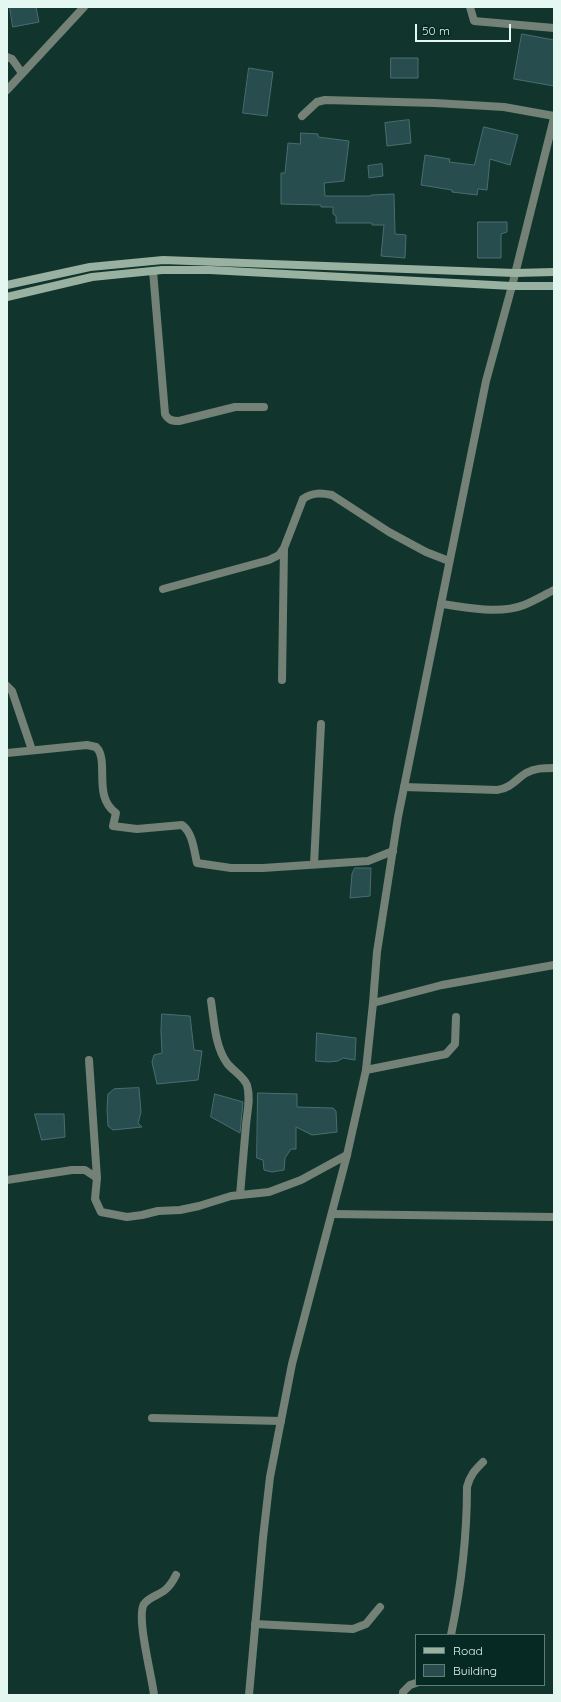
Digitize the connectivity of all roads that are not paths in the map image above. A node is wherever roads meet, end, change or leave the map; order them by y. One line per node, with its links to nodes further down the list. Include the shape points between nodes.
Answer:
1 (84, 7): 5 (street)
2 (470, 7): 3 (street, via 474,21)
3 (554, 28)
4 (7, 57): 5 (street, via 12,59)
5 (22, 73): 6 (street)
6 (7, 90)
7 (302, 116): 8 (street, via 317,102 326,100 504,107)
8 (554, 117): 12 (street)
9 (210, 261): 10 (main road); 12 (main road); 14 (main road, via 163,260 105,265)
10 (210, 270): 11 (main road); 15 (main road)
11 (153, 271): 17 (main road, via 92,277); 18 (street, via 166,417 179,421 235,407)
12 (515, 272): 13 (main road); 15 (street)
13 (554, 272)
14 (7, 285)
15 (512, 286): 16 (main road); 20 (street, via 486,381)
16 (554, 286)
17 (7, 297)
18 (264, 407)
19 (284, 548): 20 (street, via 303,499 312,494 323,493 339,498 389,532); 21 (street, via 279,555 269,560); 24 (street)
20 (449, 561): 23 (street)
21 (163, 589)
22 (554, 590): 23 (street, via 514,608 480,609)
23 (441, 604): 30 (street)
24 (282, 680)
25 (7, 686): 27 (street, via 12,692)
26 (321, 724): 32 (street)
27 (32, 750): 28 (street); 32 (street, via 86,745 96,747 100,753 102,789 116,813 112,826 137,829 182,825 192,842 198,863 231,868)
28 (7, 753)
29 (554, 768): 30 (street, via 535,769 511,786 497,790)
30 (404, 787): 31 (street)
31 (393, 851): 32 (street, via 368,862); 35 (street, via 377,952)
32 (314, 864)
33 (554, 965): 35 (street, via 442,985)
34 (211, 1001): 42 (street, via 219,1046 226,1062 243,1078 248,1091)
35 (374, 1003): 38 (street)
36 (456, 1017): 38 (street, via 455,1044 446,1054)
37 (89, 1060): 40 (street)
38 (366, 1070): 39 (street)
39 (348, 1155): 42 (street, via 269,1192); 43 (street)
40 (97, 1178): 41 (street, via 85,1170 72,1170); 42 (street, via 95,1199 101,1212 115,1216 180,1210)
41 (7, 1180)
42 (240, 1195)
43 (332, 1214): 44 (street); 46 (street, via 292,1364)
44 (554, 1217)
45 (152, 1418): 46 (street)
46 (281, 1421): 50 (street, via 262,1538)
47 (483, 1462): 51 (street, via 473,1471 466,1486 462,1562)
48 (176, 1575): 53 (street, via 165,1591 146,1601 142,1607 142,1624)
49 (380, 1607): 50 (street, via 366,1624 353,1629)
50 (255, 1624): 54 (street)
51 (450, 1634)
52 (415, 1683): 55 (street, via 410,1685)
53 (154, 1695)
54 (249, 1695)
55 (403, 1695)

